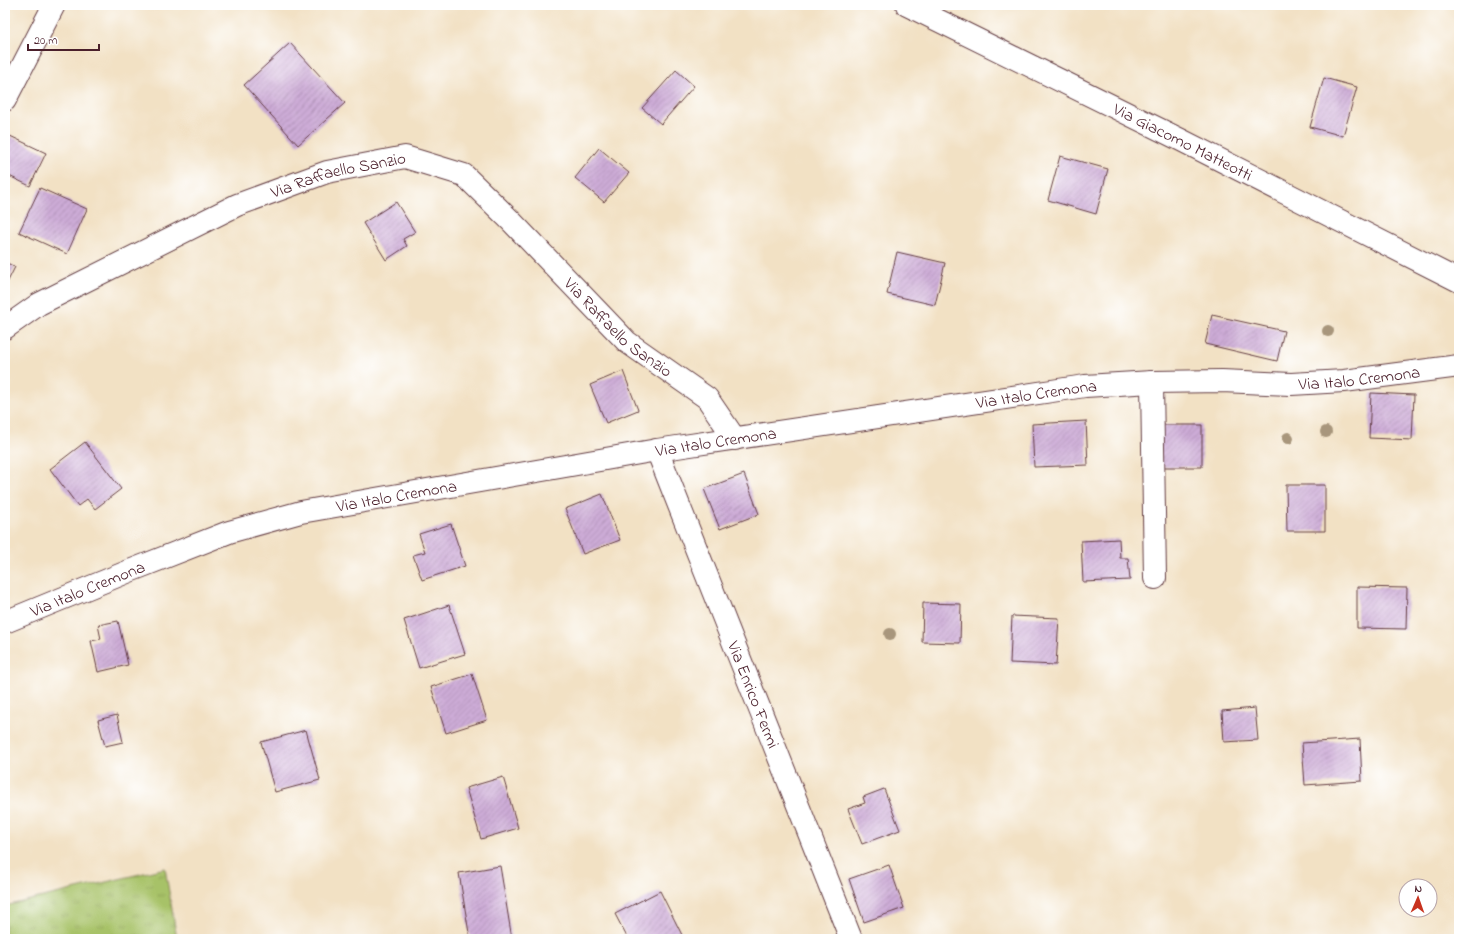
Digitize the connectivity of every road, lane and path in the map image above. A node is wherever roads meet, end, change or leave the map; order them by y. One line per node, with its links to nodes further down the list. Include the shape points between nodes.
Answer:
1 (54, 5): 3 (street)
2 (907, 5): 4 (street, Via Giacomo Matteotti)
3 (5, 100)
4 (1459, 281)
5 (5, 328): 8 (street, Via Raffaello Sanzio, via 39,304 237,205 328,172 405,157 464,175 627,342 707,398)
6 (1455, 362): 7 (street, Via Italo Cremona, via 1344,381 1291,384 1222,381)
7 (1152, 382): 8 (street, Via Italo Cremona, via 1085,386); 10 (street)
8 (735, 439): 9 (street, Via Italo Cremona)
9 (657, 450): 11 (street, Via Italo Cremona, via 301,512 229,532); 12 (street, Via Enrico Fermi)
10 (1155, 578)
11 (5, 622)
12 (851, 939)

